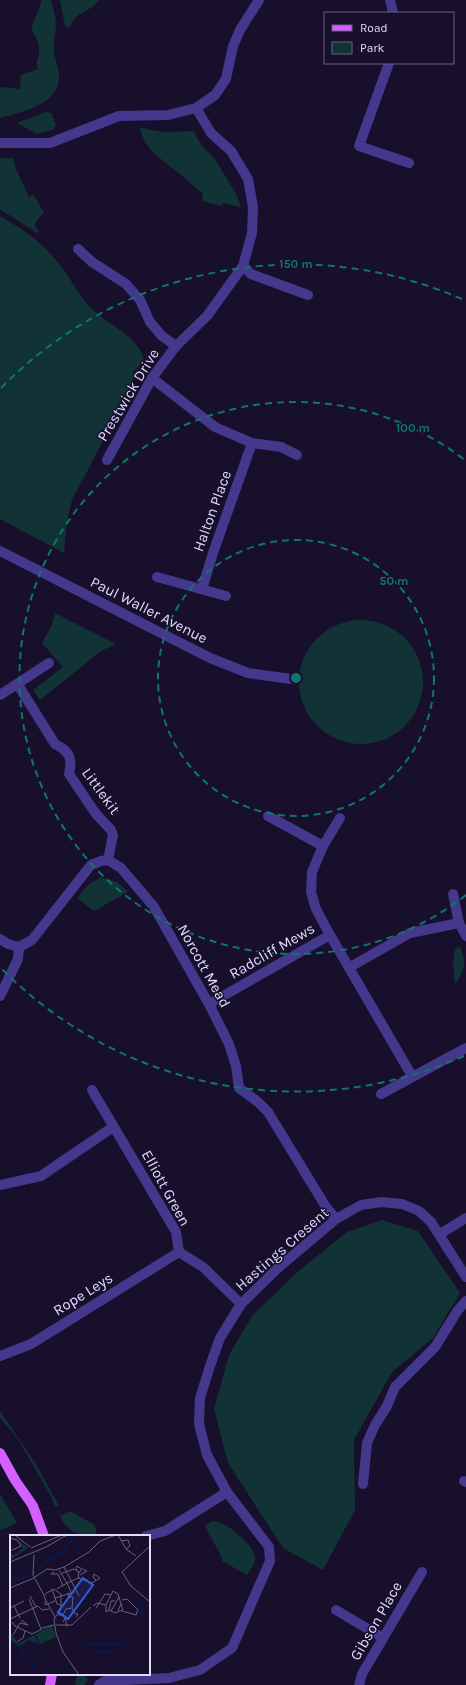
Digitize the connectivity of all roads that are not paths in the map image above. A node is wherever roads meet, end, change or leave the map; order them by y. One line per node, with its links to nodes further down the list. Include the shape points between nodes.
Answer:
1 (259, 0): 5 (street, via 233,46 226,79 215,95)
2 (390, 0): 3 (street)
3 (394, 12)
4 (388, 64): 7 (street, via 359,146)
5 (196, 108): 6 (street, via 168,115 119,116 50,143); 9 (street, Prestwick Drive, via 211,132 231,151 248,179 253,207 252,233)
6 (0, 142)
7 (409, 163)
8 (78, 249): 11 (street, Prestwick Drive, via 92,262 126,284 140,300 150,322 162,336)
9 (243, 266): 10 (street, via 251,274); 11 (street, Prestwick Drive, via 207,316)
10 (308, 295)
11 (176, 346): 12 (street, Prestwick Drive)
12 (152, 378): 13 (street, via 215,427); 15 (street, Prestwick Drive)
13 (252, 443): 14 (street, via 281,447); 18 (street, Halton Place)
14 (297, 455)
15 (107, 460)
16 (0, 551): 21 (street, Paul Waller Avenue, via 210,658 248,673)
17 (157, 577): 18 (street)
18 (202, 589): 19 (street)
19 (226, 596)
20 (49, 663): 22 (street)
21 (290, 679)
22 (18, 685): 23 (street); 27 (street, Littlekit, via 55,744 64,749 70,758 69,774 96,814 111,830 113,835)
23 (0, 695)
24 (268, 816): 26 (street)
25 (340, 818): 26 (street, Radcliff Mews)
26 (323, 846): 30 (street, Radcliff Mews, via 312,872 311,892 316,909)
27 (108, 860): 33 (street, via 92,865 32,940); 36 (street, Norcott Mead, via 121,868 154,907)
28 (454, 894): 29 (street)
29 (459, 923): 31 (street); 34 (street, via 410,933)
30 (330, 935): 34 (street, Radcliff Mews); 36 (street, Radcliff Mews)
31 (466, 936)
32 (0, 939): 33 (street)
33 (19, 947): 35 (street, via 18,959)
34 (350, 967): 38 (street, Radcliff Mews)
35 (0, 996)
36 (209, 1004): 44 (street, Norcott Mead, via 229,1044 239,1088 268,1112 326,1207)
37 (466, 1048): 38 (street)
38 (412, 1076): 40 (street)
39 (92, 1090): 41 (street, Elliott Green)
40 (381, 1094)
41 (113, 1127): 42 (street, via 41,1176); 46 (street, Elliott Green, via 176,1232)
42 (0, 1185)
43 (466, 1218): 45 (street)
44 (336, 1219): 45 (street, Hastings Cresent, via 361,1205 381,1202 402,1204 419,1211); 49 (street, Hastings Cresent, via 278,1268)
45 (440, 1234): 47 (street, Hastings Cresent)
46 (179, 1252): 49 (street, via 203,1267); 50 (street, Rope Leys, via 31,1344)
47 (466, 1278)
48 (466, 1301): 52 (street, via 435,1347 395,1386 367,1443)
49 (241, 1304): 53 (street, Hastings Cresent, via 220,1338 200,1398 199,1424 207,1455)
50 (0, 1356)
51 (0, 1453): 54 (main road, via 33,1506)
52 (363, 1484)
53 (227, 1492): 55 (street, via 165,1531); 61 (street, Hastings Cresent, via 268,1547 270,1561 232,1648 200,1670 169,1678 105,1681)
54 (44, 1535)
55 (150, 1535)
56 (422, 1572): 58 (street, Gibson Place)
57 (336, 1610): 58 (street)
58 (383, 1638): 62 (street, Gibson Place, via 362,1674)
59 (52, 1675): 60 (main road)
60 (50, 1685)
61 (99, 1685)
62 (359, 1685)

